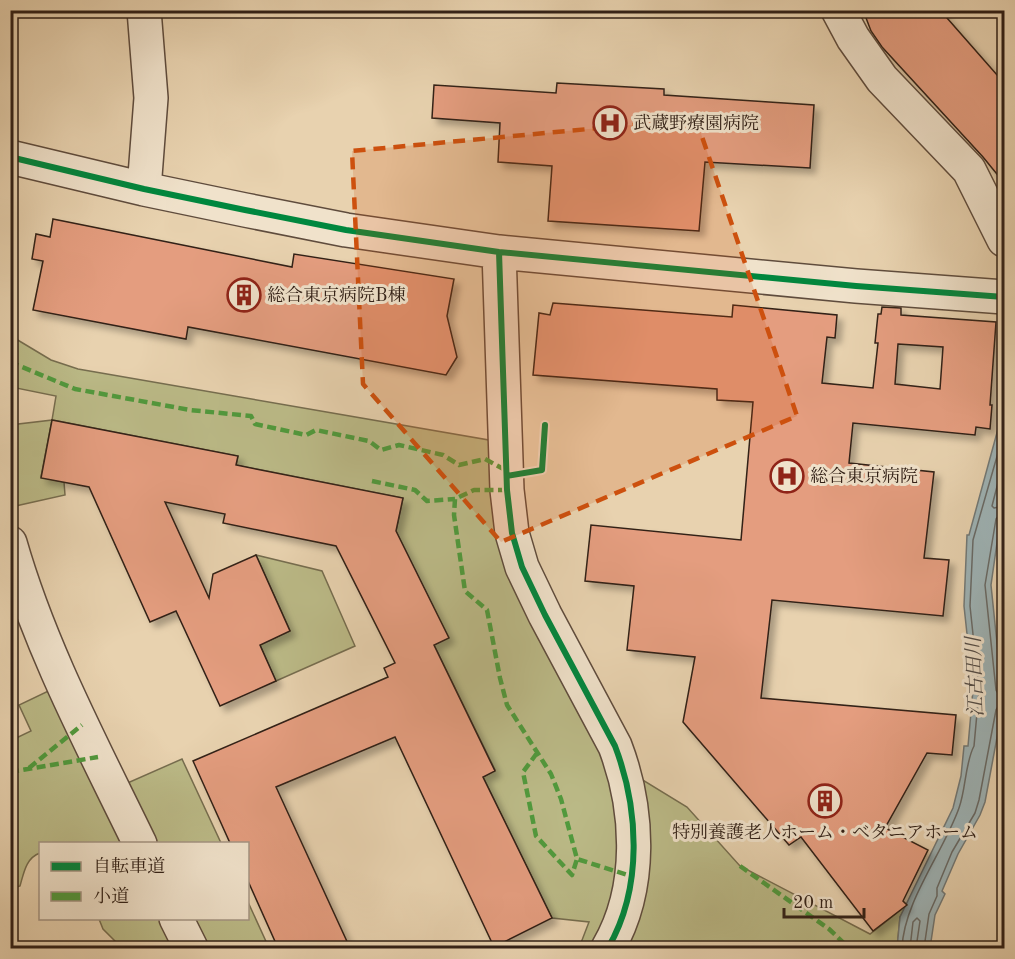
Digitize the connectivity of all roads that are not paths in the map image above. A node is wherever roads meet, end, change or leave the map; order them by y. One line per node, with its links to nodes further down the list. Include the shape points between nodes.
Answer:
1 (144, 10): 4 (street, via 151,98)
2 (838, 10): 5 (street, via 882,79 969,170)
3 (10, 157): 4 (street)
4 (144, 189): 6 (street, via 346,230)
5 (1005, 240)
6 (499, 252): 7 (street); 12 (street, via 507,490 512,533 522,567 615,746 624,768 633,818 634,858 628,897)
7 (1005, 297)
8 (10, 543): 9 (street, via 55,668)
9 (140, 842)
10 (177, 920): 11 (street)
11 (191, 948)
12 (608, 948)

